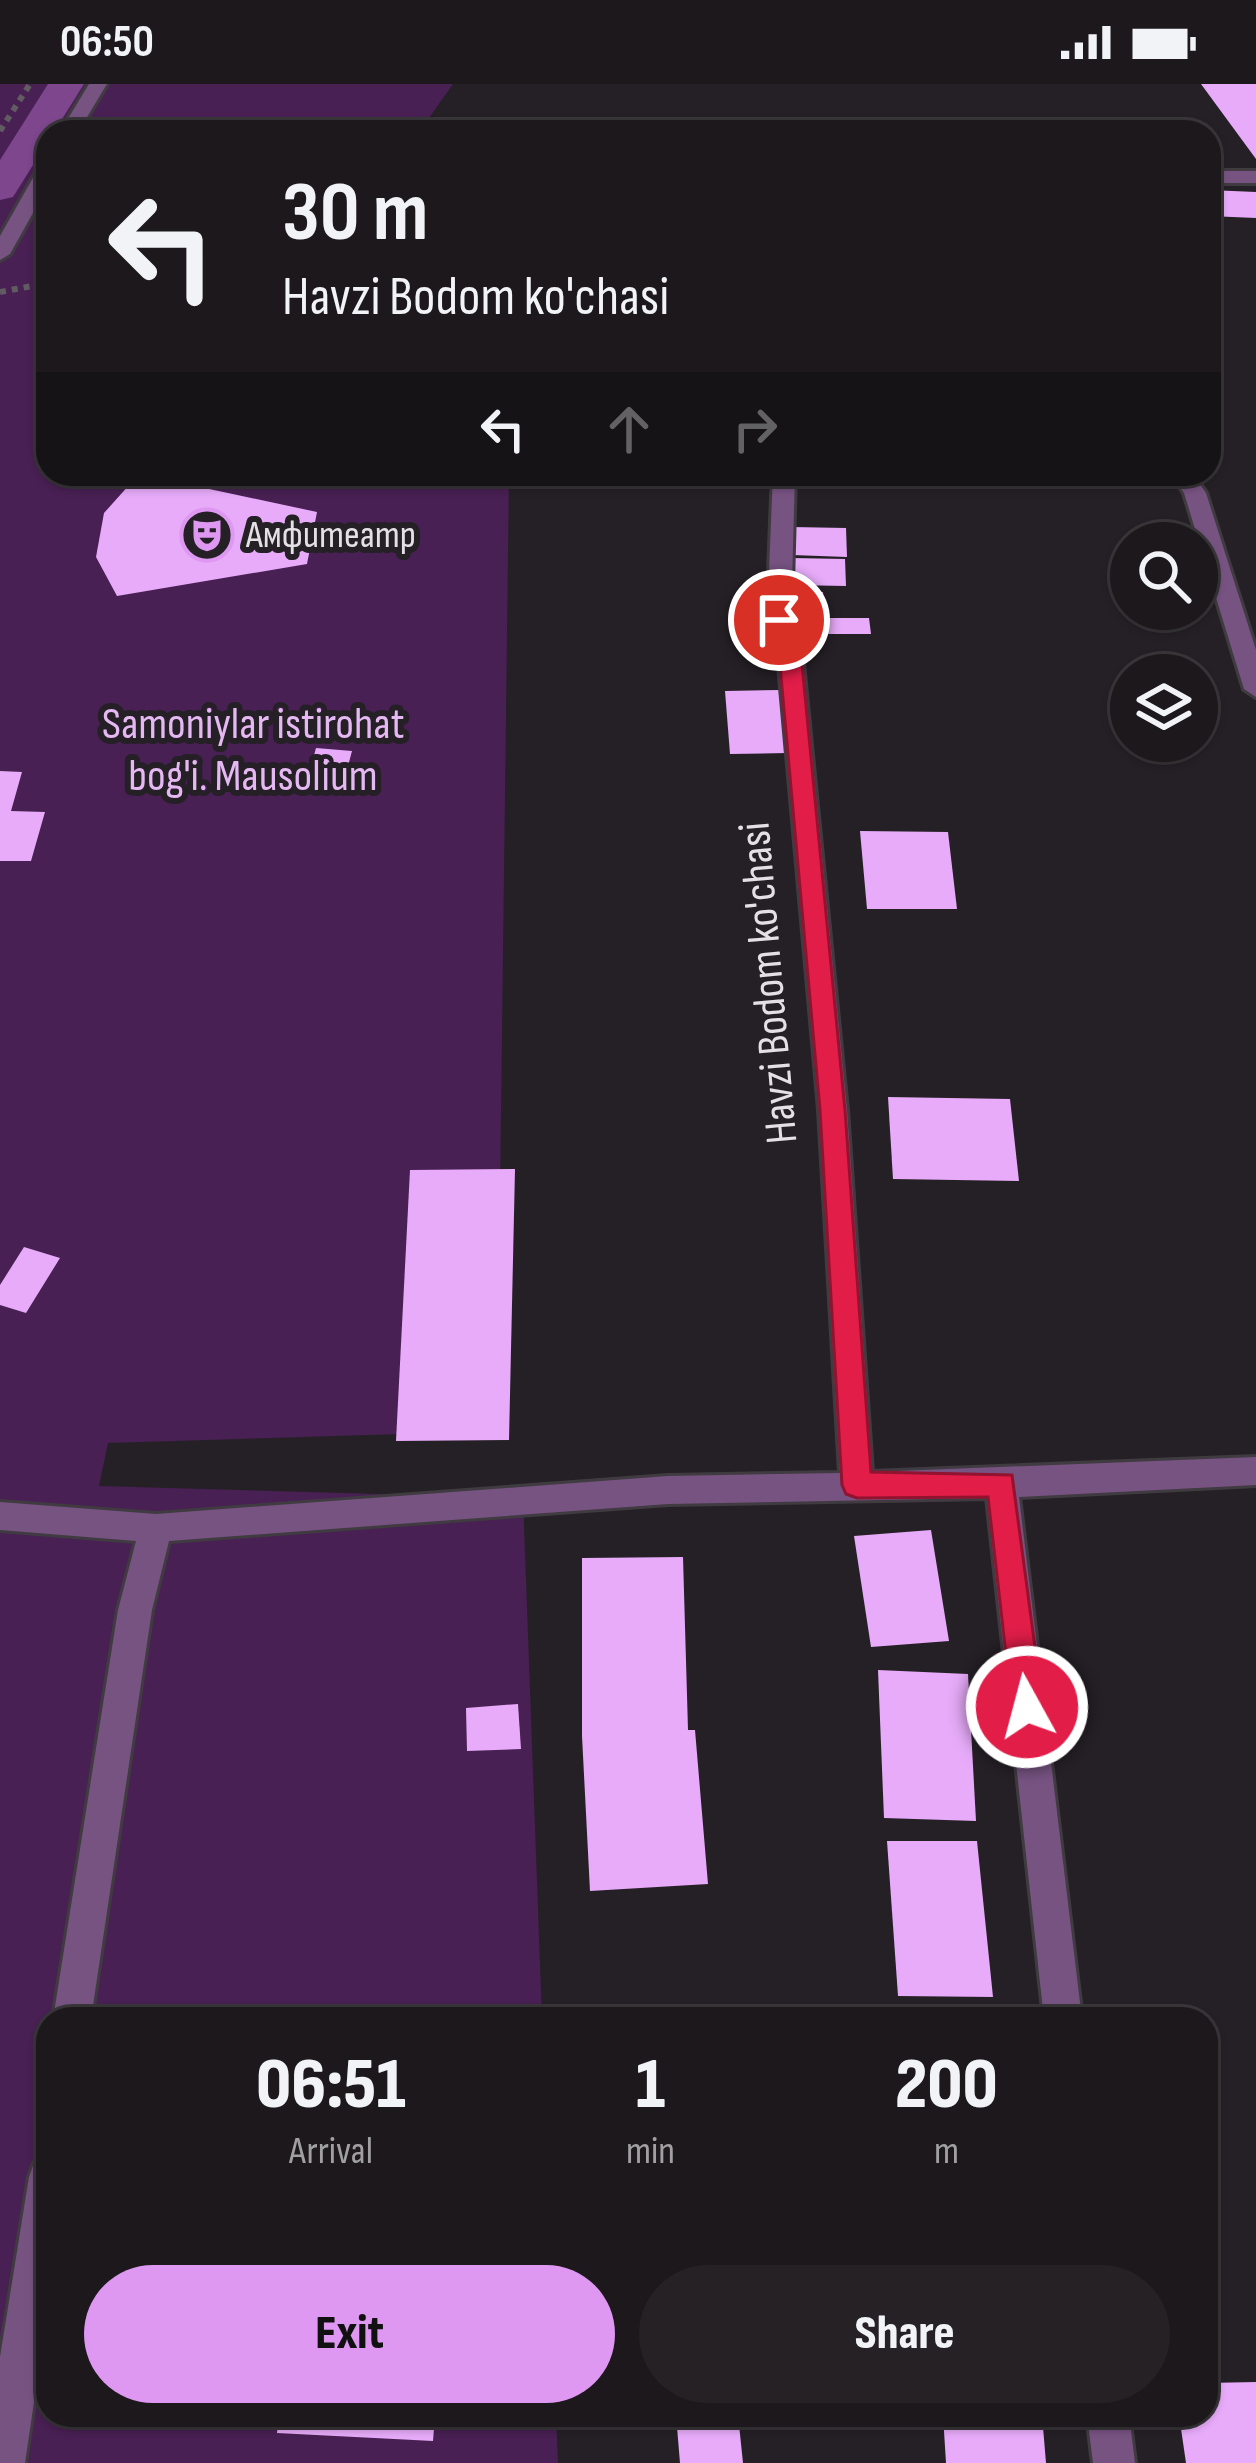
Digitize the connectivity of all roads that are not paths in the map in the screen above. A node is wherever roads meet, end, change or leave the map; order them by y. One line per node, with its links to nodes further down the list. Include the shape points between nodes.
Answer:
1 (98, 84): 2 (street)
2 (76, 120)
3 (1221, 177): 4 (street)
4 (1256, 177)
5 (36, 191): 6 (street)
6 (0, 254)
7 (784, 486): 12 (street, Havzi Bodom ko'chasi, via 779,620 789,643 832,1110)
8 (1190, 486): 9 (street)
9 (1256, 689)
10 (1256, 1471): 11 (street)
11 (1001, 1484): 12 (street); 16 (street)
12 (857, 1485): 14 (street, via 668,1490)
13 (0, 1516): 14 (street)
14 (157, 1528): 15 (street, via 135,1610)
15 (74, 2007)
16 (1062, 2007)
17 (36, 2254): 19 (street)
18 (1110, 2427): 20 (street)
19 (4, 2463)
20 (1114, 2463)

